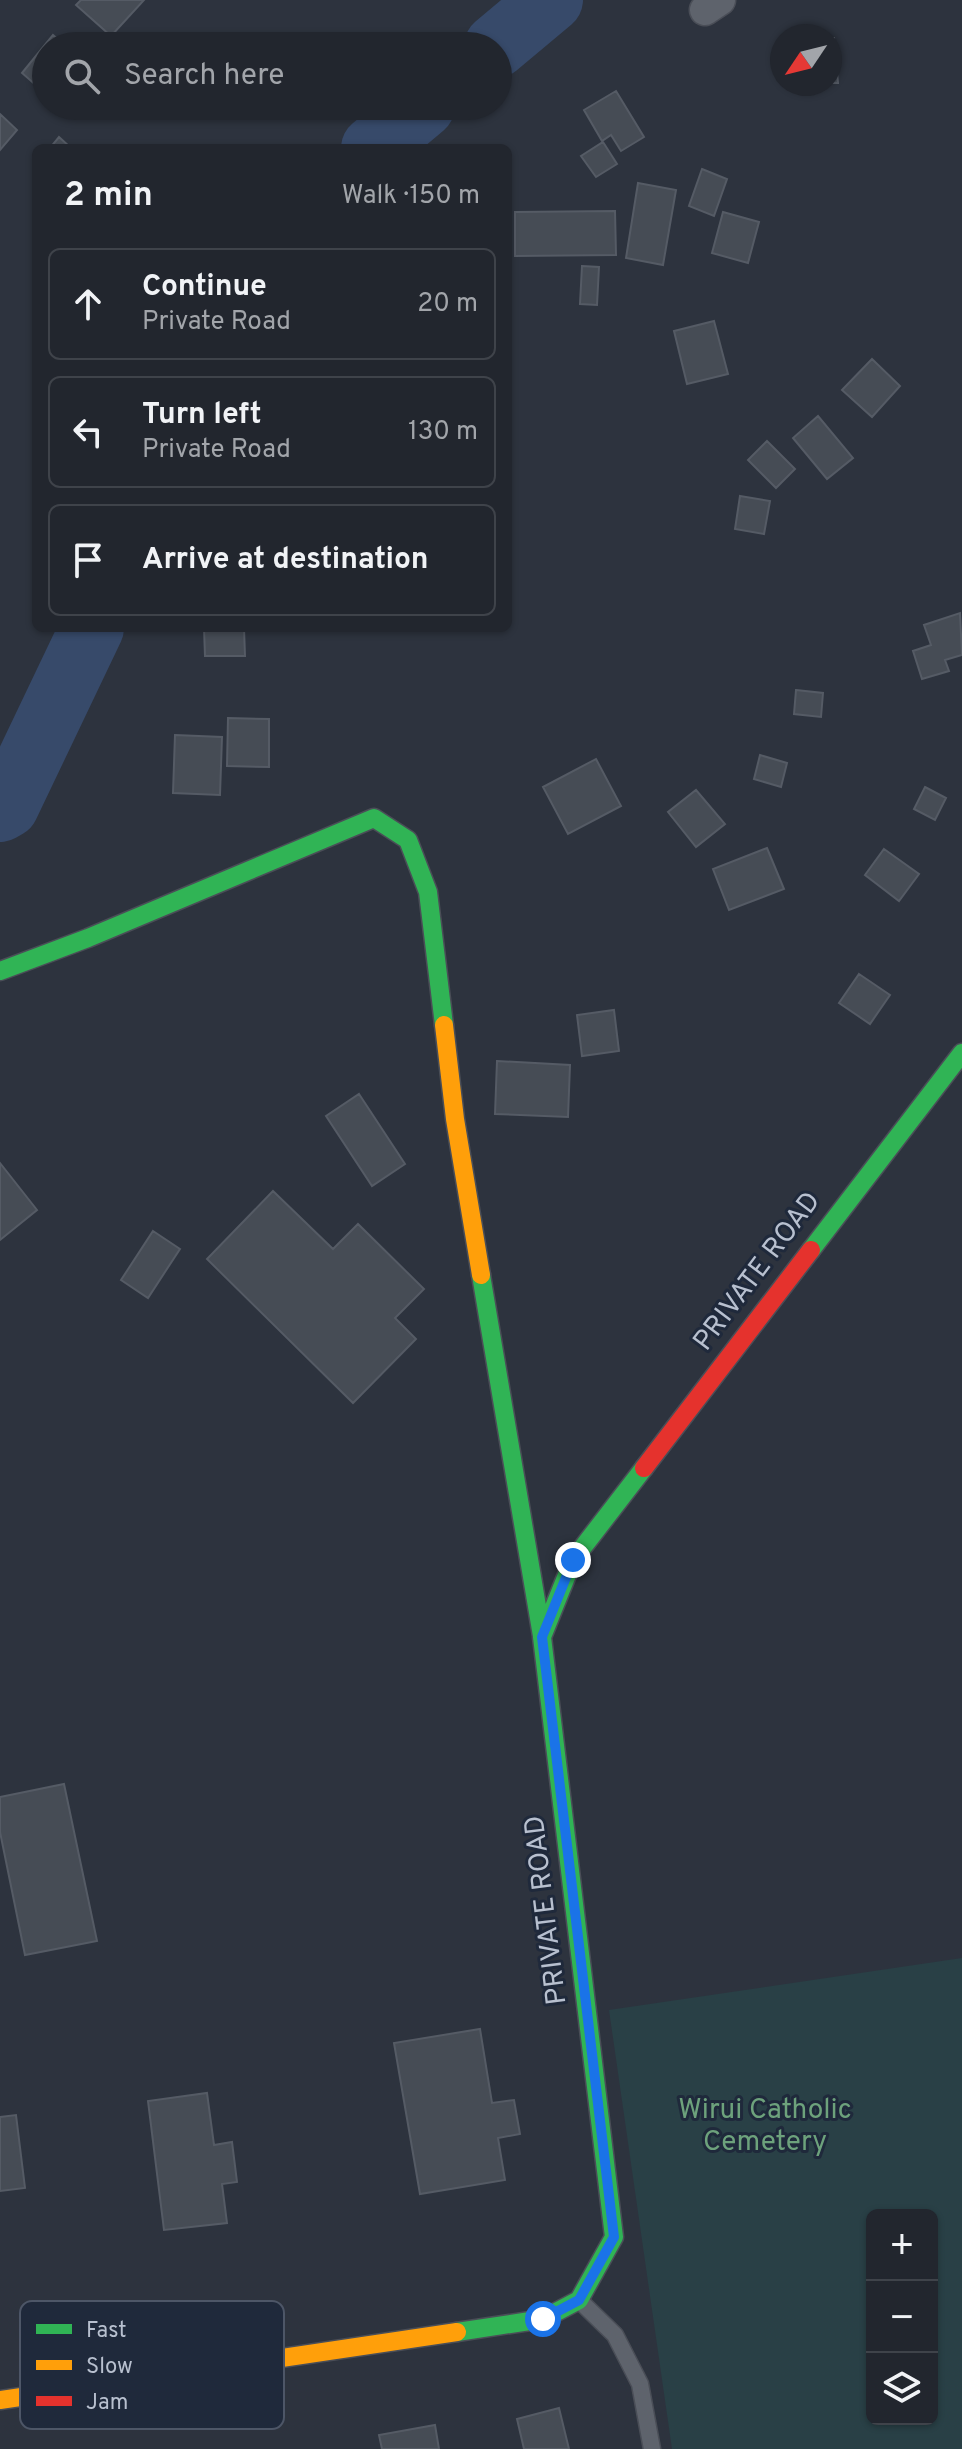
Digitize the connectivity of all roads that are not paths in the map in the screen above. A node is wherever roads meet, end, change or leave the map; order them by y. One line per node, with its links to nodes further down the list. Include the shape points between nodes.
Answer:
1 (0, 971): 3 (street, via 374,818 408,840 428,892 455,1119)
2 (962, 1053): 3 (street, PRIVATE ROAD, via 573,1560)
3 (542, 1637): 4 (street, PRIVATE ROAD, via 614,2237)
4 (579, 2300): 5 (street, via 543,2319); 8 (lane, via 615,2335 640,2384)
5 (284, 2358)
6 (20, 2397): 7 (street)
7 (0, 2400)
8 (652, 2449)

